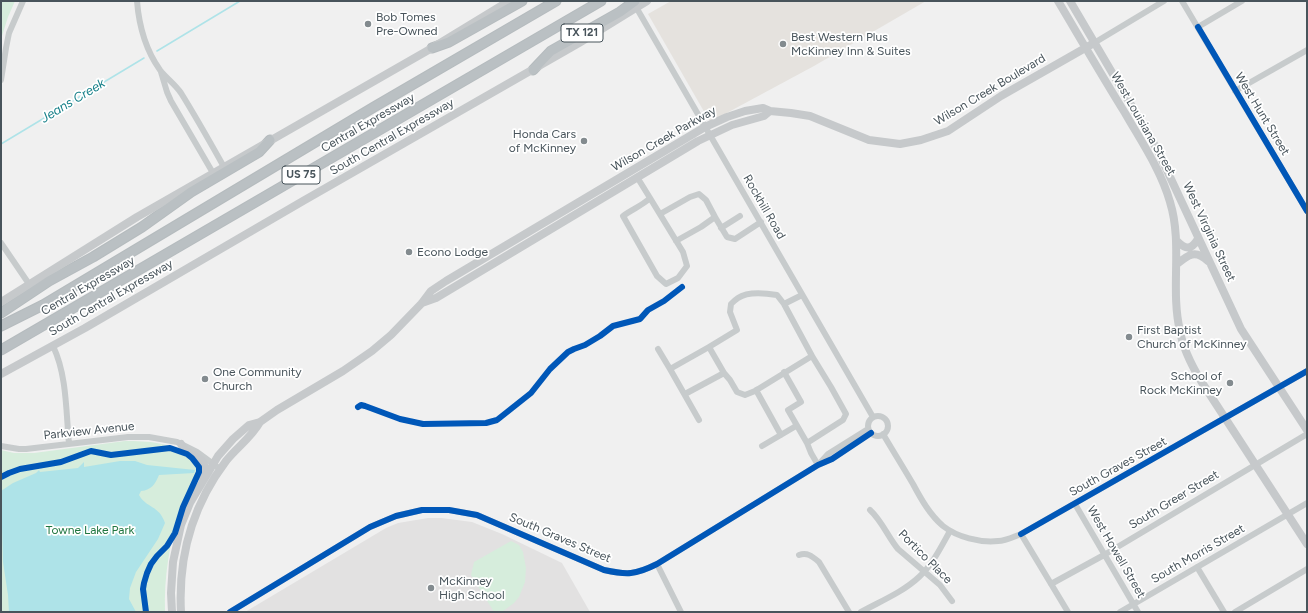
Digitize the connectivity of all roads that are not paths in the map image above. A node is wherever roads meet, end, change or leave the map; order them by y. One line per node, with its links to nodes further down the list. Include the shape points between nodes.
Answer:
1 (23, 1): 21 (street, via 9,34)
2 (138, 1): 20 (street, via 144,40)
3 (509, 1): 16 (main road)
4 (522, 1): 16 (highway, via 449,42)
5 (556, 1): 55 (highway, Central Expressway / US 75, via 42,305)
6 (601, 1): 59 (highway, Central Expressway / US 75)
7 (647, 1): 13 (main road)
8 (1058, 1): 17 (main road, West Louisiana Street)
9 (1070, 1): 15 (main road, West Virginia Street)
10 (1164, 1): 15 (street, Wilson Creek Boulevard)
11 (1182, 1): 14 (street, West Hunt Street)
12 (1242, 1): 14 (street)
13 (636, 4): 19 (highway, TX 121, via 552,51); 26 (street, Rockhill Road)
14 (1198, 27): 22 (street, West Hunt Street)
15 (1094, 43): 17 (main road, Wilson Creek Boulevard); 29 (main road, West Virginia Street)
16 (432, 48): 28 (main road)
17 (1085, 48): 23 (main road, Wilson Creek Boulevard, via 1001,96 948,131 921,140 900,144 869,140 810,116); 30 (main road, West Louisiana Street)
18 (1307, 50): 22 (street)
19 (533, 70): 56 (main road, South Central Expressway / TX 121)
20 (160, 71): 24 (street, via 177,88); 25 (street, via 167,92)
21 (1, 80)
22 (1235, 91): 36 (street, West Hunt Street)
23 (770, 111): 26 (main road, Wilson Creek Parkway, via 763,108 745,111 727,116); 27 (main road, Wilson Creek Parkway, via 764,116)
24 (195, 116): 25 (street); 31 (street)
25 (184, 123): 32 (street)
26 (705, 127): 27 (street, Rockhill Road); 52 (main road, Wilson Creek Parkway, via 446,281 431,291)
27 (710, 134): 33 (main road, Wilson Creek Parkway); 41 (street, Rockhill Road)
28 (270, 140): 31 (main road); 54 (highway, via 259,152 191,192 142,227 49,281)
29 (1152, 140): 30 (main road); 43 (main road, West Virginia Street)
30 (1144, 145): 45 (main road, West Louisiana Street, via 1169,196)
31 (224, 166): 32 (main road)
32 (213, 173): 49 (main road)
33 (637, 177): 35 (street); 52 (main road, Wilson Creek Parkway, via 436,298)
34 (1306, 196): 36 (street)
35 (650, 198): 38 (street); 44 (street, via 623,216 657,276 666,284 678,278 687,266)
36 (1300, 199): 37 (street, West Hunt Street)
37 (1307, 212)
38 (660, 214): 40 (street, via 699,194 706,200); 44 (street)
39 (740, 216): 42 (street)
40 (715, 217): 42 (street); 44 (street)
41 (761, 222): 42 (street, via 735,239 727,237); 50 (street, Rockhill Road)
42 (721, 228)
43 (1198, 239): 45 (main road, via 1188,248); 47 (main road, West Virginia Street)
44 (676, 241)
45 (1177, 241): 48 (main road, West Louisiana Street)
46 (1, 243): 49 (street)
47 (1209, 261): 48 (main road, via 1195,254 1189,255); 66 (main road, West Virginia Street, via 1241,329)
48 (1177, 264): 70 (main road, West Louisiana Street, via 1177,309 1182,339 1196,373)
49 (29, 284): 51 (main road)
50 (802, 295): 53 (street); 69 (street, Rockhill Road)
51 (1, 302)
52 (422, 303): 85 (main road, Wilson Creek Parkway, via 391,335 355,364 260,422 249,424 218,456)
53 (784, 304): 57 (street, via 777,295 750,294 739,297 731,304 730,312 738,330); 60 (street)
54 (1, 313)
55 (1, 326)
56 (53, 346): 65 (main road, South Central Expressway / TX 121); 79 (street, via 58,355 63,378)
57 (709, 347): 61 (street); 64 (street)
58 (658, 349): 61 (street)
59 (1, 350)
60 (812, 356): 63 (street); 78 (street, via 846,414 843,420)
61 (670, 369): 68 (street)
62 (1307, 371): 66 (street, South Graves Street)
63 (784, 372): 67 (street); 72 (street, via 801,402 788,410)
64 (724, 373): 67 (street, via 738,392 745,395); 68 (street)
65 (1, 374)
66 (1278, 387): 70 (street, South Graves Street); 73 (main road, West Virginia Street)
67 (756, 390): 77 (street)
68 (685, 394): 71 (street)
69 (873, 417): 74 (street, via 868,423); 75 (street, via 886,420 887,426)
70 (1225, 418): 84 (main road, West Louisiana Street); 87 (street, South Graves Street)
71 (699, 420)
72 (796, 426): 77 (street); 78 (street)
73 (1307, 430)
74 (870, 431): 75 (street, via 877,436); 83 (street, South Graves Street, via 828,454)
75 (883, 434): 91 (street, via 926,506)
76 (1307, 434): 84 (street, South Greer Street)
77 (781, 435): 82 (street)
78 (807, 443): 83 (street)
79 (70, 444): 80 (street, Parkview Avenue, via 140,436); 81 (street, Parkview Avenue, via 19,450)
80 (181, 444): 85 (street, Parkview Avenue); 90 (main road, via 185,450 200,459 205,467)
81 (1, 446)
82 (762, 446)
83 (818, 464): 96 (street, South Graves Street)
84 (1256, 465): 89 (main road, West Louisiana Street); 95 (street, South Greer Street)
85 (218, 466): 90 (main road, Wilson Creek Parkway, via 203,480); 104 (main road, Wilson Creek Parkway, via 189,532 181,570)
86 (1307, 503): 89 (street, South Morris Street)
87 (1074, 504): 92 (street, South Graves Street); 95 (street, West Howell Street)
88 (870, 510): 99 (street, Portico Place, via 896,546)
89 (1288, 514): 93 (main road, West Louisiana Street); 97 (street, South Morris Street)
90 (181, 525): 103 (main road, Wilson Creek Parkway, via 173,562)
91 (950, 531): 92 (street, South Graves Street, via 966,538 997,542); 99 (street)
92 (1021, 534): 100 (street)
93 (1307, 544)
94 (798, 555): 107 (street, via 807,554 819,562)
95 (1104, 555): 100 (street, South Greer Street); 102 (street, West Howell Street)
96 (657, 564): 105 (street, South Graves Street, via 627,574 604,570 478,515 449,510 422,510 396,516 370,527); 106 (street)
97 (1197, 567): 102 (street, South Morris Street); 112 (street)
98 (1307, 569): 113 (street)
99 (924, 572): 101 (street, Portico Place, via 940,585); 108 (street, via 901,590)
100 (1051, 584): 109 (street)
101 (952, 601)
102 (1133, 604): 110 (street, South Morris Street); 111 (street, West Howell Street)
103 (172, 612)
104 (181, 612)
105 (230, 612)
106 (681, 612)
107 (849, 612)
108 (861, 612)
109 (1068, 612)
110 (1120, 612)
111 (1138, 612)
112 (1224, 612)
113 (1234, 612)

